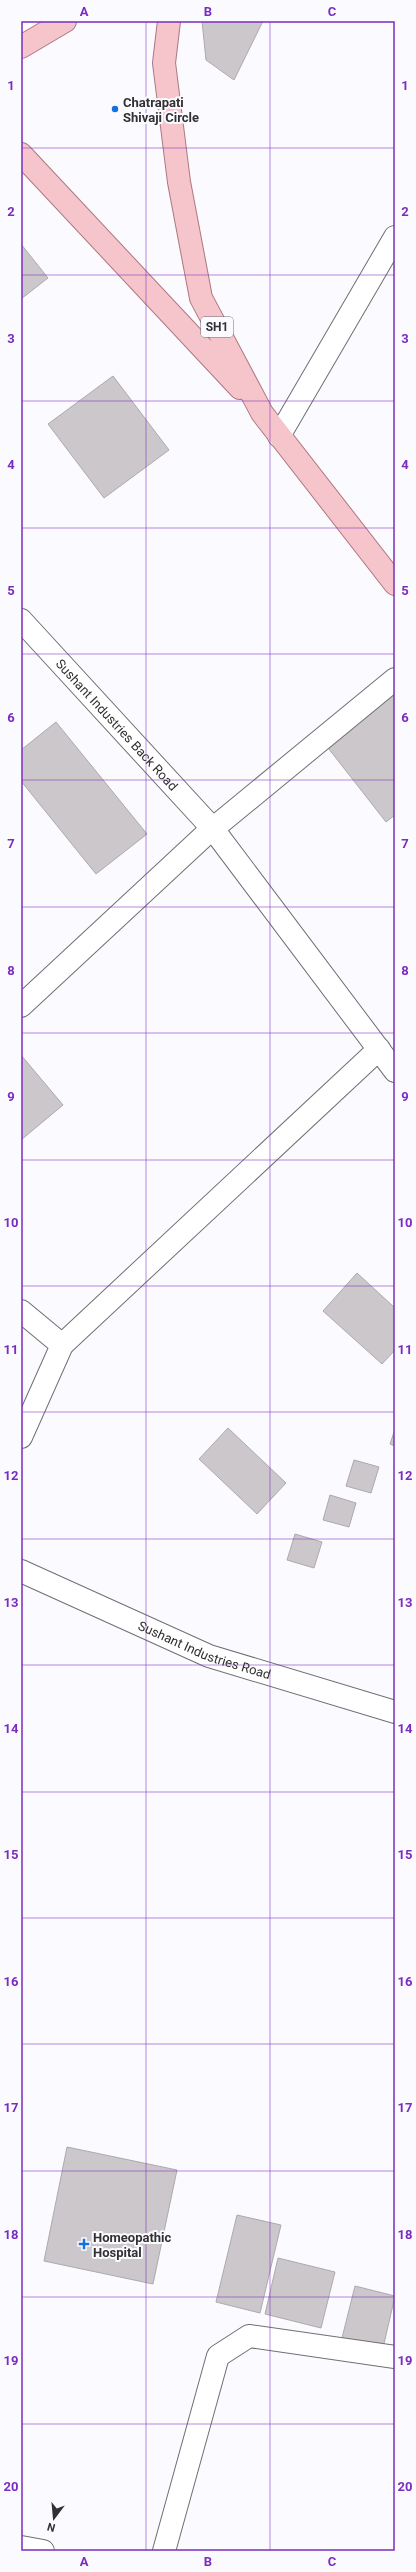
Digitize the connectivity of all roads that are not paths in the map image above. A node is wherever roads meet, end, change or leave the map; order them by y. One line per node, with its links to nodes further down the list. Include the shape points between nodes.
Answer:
1 (65, 21): 3 (main road)
2 (169, 21): 6 (main road, SH1, via 164,64 179,182 201,298)
3 (21, 47)
4 (21, 154): 6 (main road)
5 (395, 237): 7 (street)
6 (262, 413): 7 (main road, SH1)
7 (279, 436): 8 (main road, SH1)
8 (395, 584)
9 (21, 620): 11 (street, Sushant Industries Back Road)
10 (395, 679): 11 (street)
11 (213, 829): 12 (street); 13 (street, Sushant Industries Back Road)
12 (21, 1006)
13 (379, 1049): 14 (street, Sushant Industries Back Road); 16 (street)
14 (395, 1070)
15 (21, 1310): 16 (street)
16 (62, 1345): 17 (street)
17 (21, 1437)
18 (21, 1571): 19 (street, Sushant Industries Road, via 210,1656)
19 (395, 1712)
20 (395, 2357): 23 (street, via 249,2336 218,2356)
21 (21, 2546): 22 (street)
22 (43, 2551)
23 (164, 2551)

